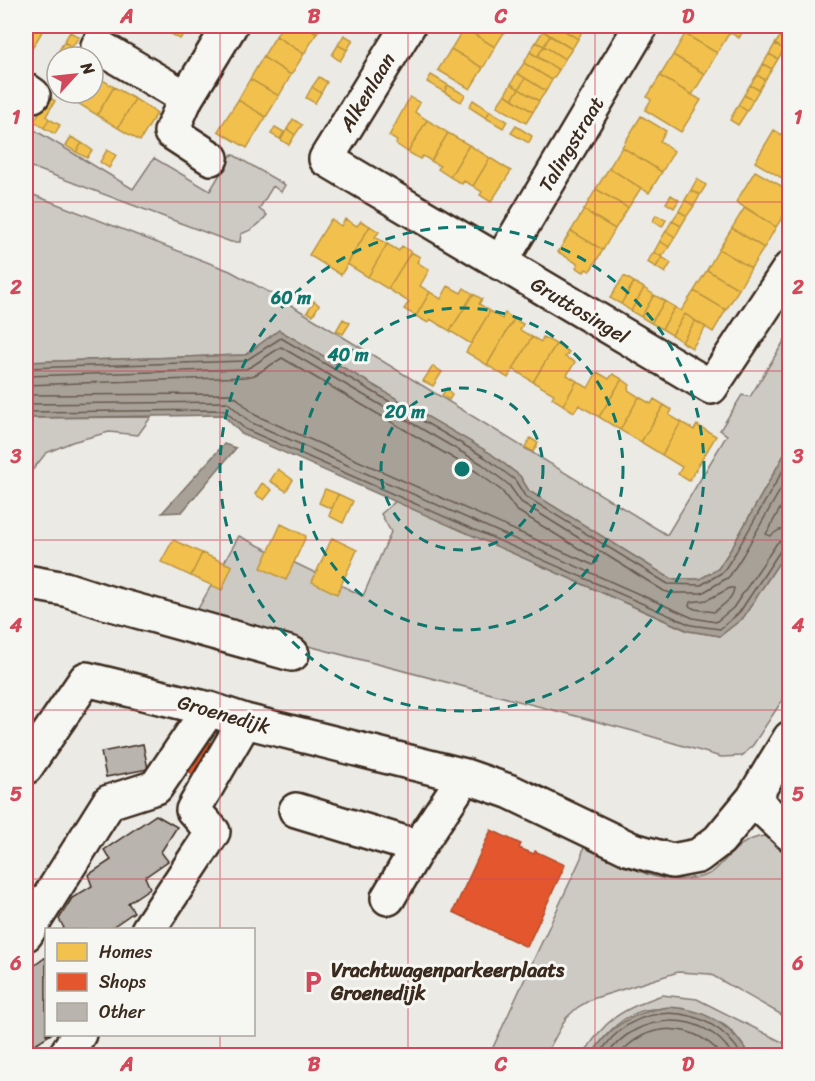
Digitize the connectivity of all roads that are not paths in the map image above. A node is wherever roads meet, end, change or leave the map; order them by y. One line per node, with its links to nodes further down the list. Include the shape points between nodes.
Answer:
1 (230, 26): 5 (street)
2 (408, 26): 7 (street, Alkenlaan)
3 (641, 26): 8 (street, Talingstraat)
4 (105, 50): 5 (street)
5 (186, 98): 6 (street, via 171,132)
6 (211, 158)
7 (326, 159): 8 (street, Gruttosingel)
8 (500, 263): 9 (street, Gruttosingel, via 711,387)
9 (789, 268)
10 (26, 582): 11 (street, via 65,589)
11 (292, 654)
12 (208, 709): 13 (street, Groenedijk); 15 (street, Groenedijk, via 86,679); 17 (street)
13 (245, 721): 16 (street, Groenedijk); 19 (street)
14 (789, 738): 18 (street, Groenedijk)
15 (26, 767)
16 (465, 776): 18 (street, Groenedijk, via 511,792 630,849 672,861 698,856 718,840); 22 (street)
17 (156, 787): 19 (street); 25 (street, via 109,802)
18 (753, 799): 21 (street)
19 (193, 810): 24 (street, via 213,832)
20 (296, 810): 22 (street)
21 (789, 834)
22 (418, 847): 23 (street)
23 (388, 898)
24 (149, 928)
25 (26, 934)
26 (78, 1036): 27 (street)
27 (65, 1056)

